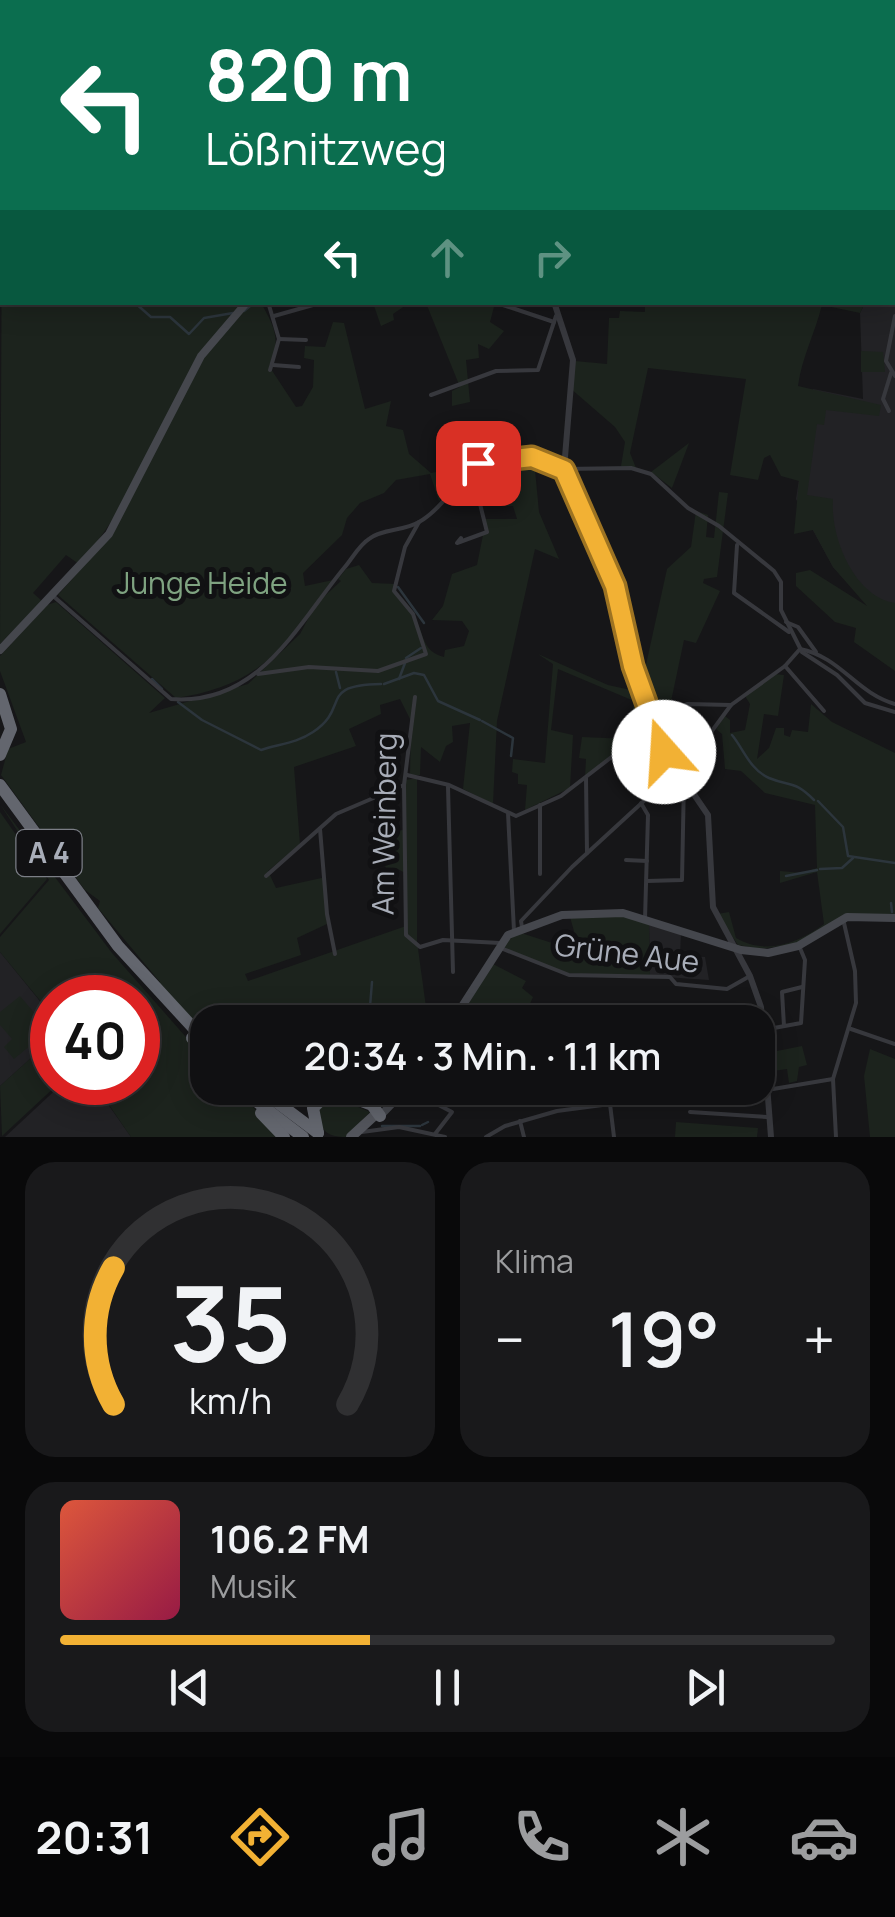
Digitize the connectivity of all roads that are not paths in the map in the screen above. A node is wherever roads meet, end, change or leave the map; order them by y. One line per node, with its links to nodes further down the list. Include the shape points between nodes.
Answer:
1 (244, 305): 21 (main road, via 201,356 109,534)
2 (269, 305): 6 (street)
3 (313, 305): 6 (street)
4 (503, 305): 8 (street)
5 (554, 305): 8 (street)
6 (274, 316): 9 (street)
7 (895, 316): 12 (street, via 886,349)
8 (555, 319): 13 (street, via 538,370 496,371); 17 (street, via 572,349)
9 (279, 339): 10 (street); 11 (street, via 272,368)
10 (306, 340)
11 (299, 368)
12 (893, 374): 14 (street, via 883,399)
13 (431, 395)
14 (889, 411)
15 (463, 463): 16 (street)
16 (478, 463): 17 (street, via 532,457); 18 (street); 19 (street, via 486,532)
17 (564, 470): 20 (street, via 644,470); 40 (street, via 615,586)
18 (419, 522): 31 (street, via 368,539 298,633); 31 (street, via 394,591 412,614 426,654 378,672 308,668)
19 (462, 538)
20 (737, 544): 22 (street, via 764,559 781,582); 24 (street, via 734,593)
21 (52, 595): 28 (main road); 31 (street, via 171,699 228,690)
22 (783, 614): 23 (street); 24 (street)
23 (786, 622): 25 (street); 26 (street)
24 (776, 624): 25 (street)
25 (792, 635): 27 (street)
26 (811, 644): 27 (street); 29 (street)
27 (802, 649): 29 (street); 30 (street); 34 (street)
28 (0, 650)
29 (816, 652): 32 (street)
30 (786, 669): 37 (street); 38 (street)
31 (258, 674)
32 (862, 689): 34 (street); 36 (street)
33 (0, 694): 42 (highway, via 11,724)
34 (855, 696): 39 (street)
35 (415, 697): 46 (street, Am Weinberg)
36 (895, 704)
37 (732, 705): 40 (street, via 687,704); 45 (street)
38 (824, 711)
39 (895, 712)
40 (654, 725): 41 (street); 45 (street)
41 (636, 738): 43 (street); 43 (street, via 648,765 630,774)
42 (4, 742): 44 (highway)
43 (621, 751): 47 (street)
44 (0, 755)
45 (681, 773): 51 (street); 60 (street, via 682,880); 65 (street, via 709,818 712,903)
46 (406, 775): 48 (street, Am Weinberg); 49 (street)
47 (586, 778): 52 (street); 55 (street)
48 (404, 785): 54 (street, via 348,806); 66 (street, Am Weinberg, via 406,931 420,947)
49 (449, 785): 53 (street); 66 (street)
50 (1, 788): 82 (highway, A 4); 83 (highway, A 4, via 114,950)
51 (641, 804): 55 (street); 57 (street, via 648,814)
52 (540, 806): 53 (street); 58 (street)
53 (508, 814): 64 (street)
54 (320, 829): 59 (street); 72 (street)
55 (587, 856): 64 (street)
56 (626, 860): 57 (street)
57 (647, 860): 60 (street)
58 (540, 874)
59 (266, 876)
60 (648, 881): 63 (street)
61 (843, 918): 62 (main road); 69 (main road); 81 (street, via 856,984)
62 (895, 918)
63 (645, 919): 64 (main road, via 594,911); 67 (main road)
64 (518, 929): 68 (main road)
65 (725, 931): 67 (street); 70 (street)
66 (452, 943): 68 (street); 74 (street)
67 (720, 943): 70 (main road)
68 (499, 945): 75 (street, Grüne Aue, via 569,975 670,977 676,984 727,990); 77 (main road)
69 (798, 946): 71 (main road); 76 (street, via 806,960)
70 (735, 948): 71 (main road); 73 (street)
71 (748, 951): 73 (street)
72 (336, 954)
73 (742, 961): 75 (street)
74 (453, 972)
75 (750, 976): 78 (street)
76 (803, 987): 79 (street, via 801,1023); 79 (street, via 782,992)
77 (462, 1005)
78 (757, 1005)
79 (784, 1026): 80 (street)
80 (775, 1028)
81 (851, 1029): 84 (street); 85 (street)
82 (190, 1030)
83 (190, 1035)
84 (895, 1044)
85 (832, 1079): 86 (street); 111 (street)
86 (775, 1089)
87 (262, 1105): 104 (highway)
88 (268, 1105): 105 (highway)
89 (273, 1105): 103 (highway)
90 (273, 1105): 103 (highway)
91 (366, 1105): 97 (highway)
92 (388, 1105): 97 (main road)
93 (439, 1105): 101 (street, via 452,1112)
94 (596, 1105): 100 (street)
95 (609, 1105): 109 (street)
96 (770, 1105): 99 (street)
97 (381, 1111): 101 (street, via 399,1127); 102 (main road); 103 (highway, via 324,1096 312,1114)
98 (690, 1112): 99 (street)
99 (772, 1117): 110 (street)
100 (520, 1121): 107 (street); 108 (street)
101 (434, 1134): 106 (street)
102 (356, 1135)
103 (318, 1136)
104 (284, 1137)
105 (303, 1137)
106 (446, 1137)
107 (486, 1137)
108 (524, 1137)
109 (614, 1137)
110 (771, 1137)
111 (836, 1137)

